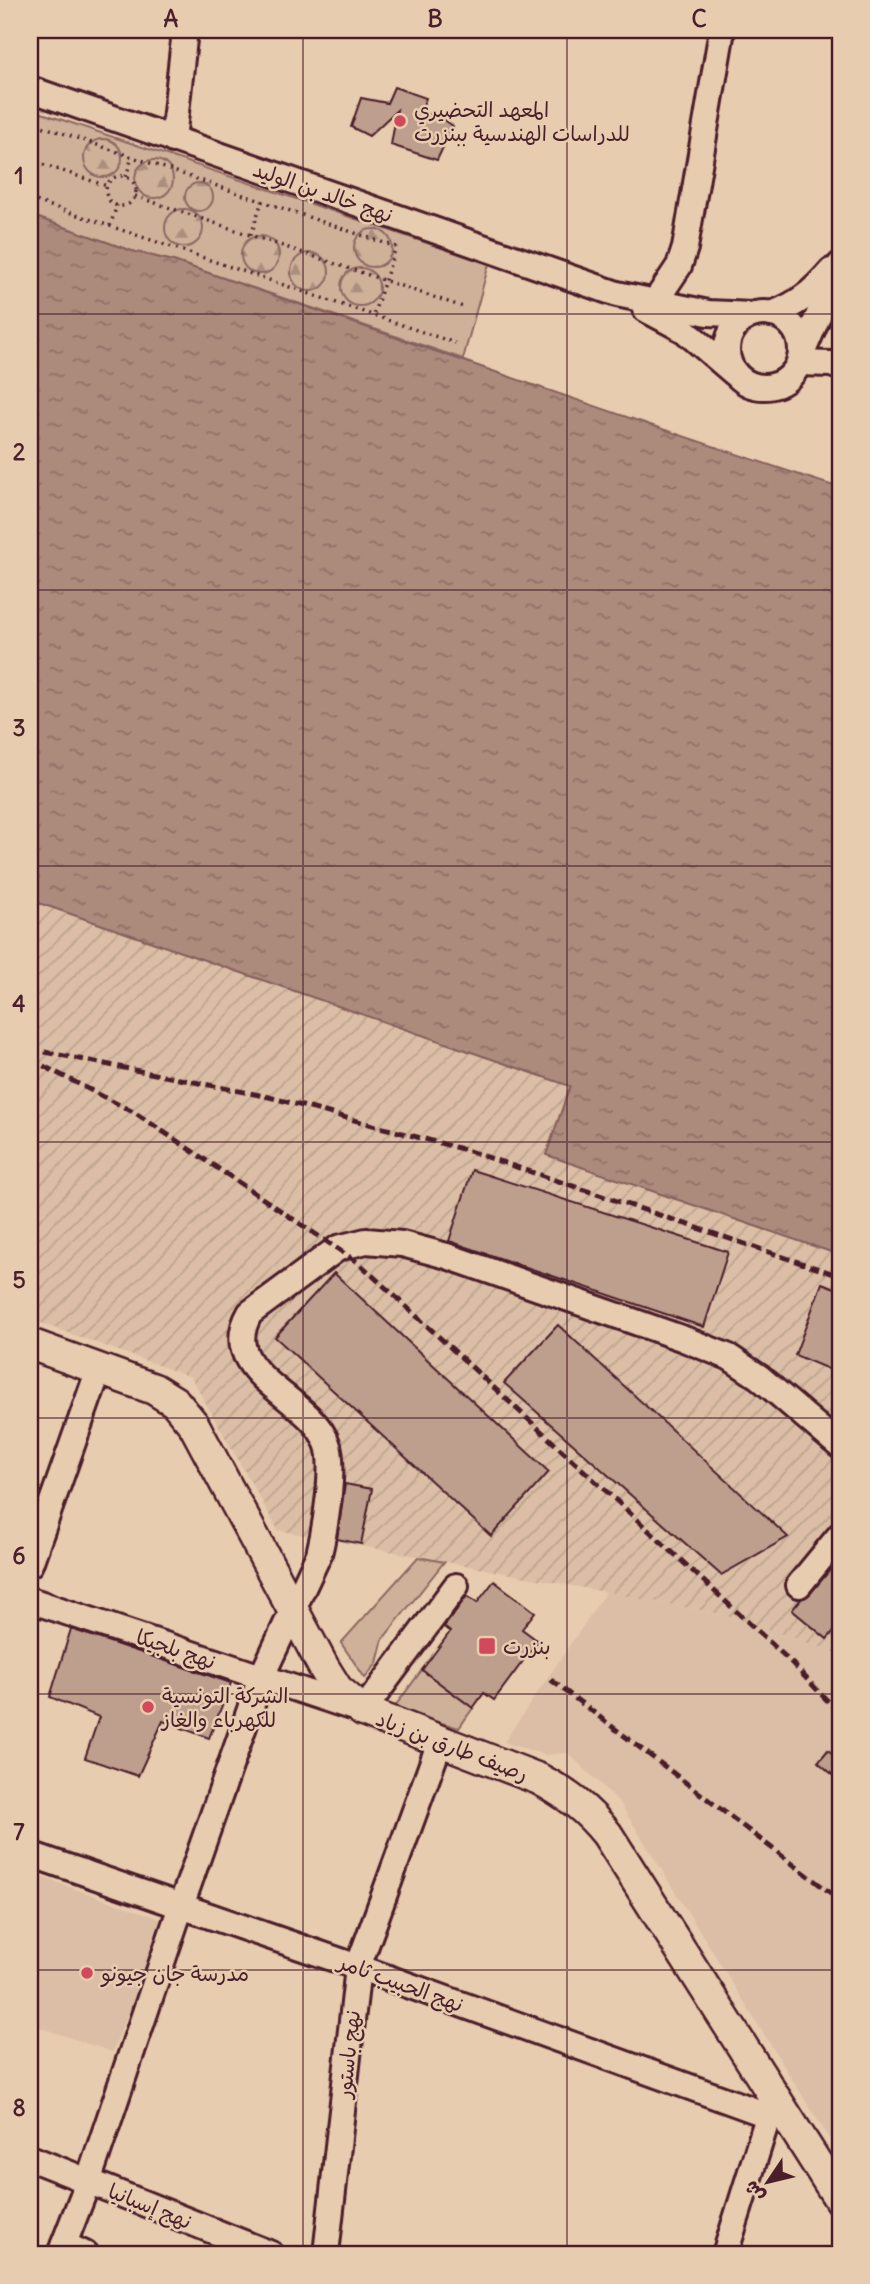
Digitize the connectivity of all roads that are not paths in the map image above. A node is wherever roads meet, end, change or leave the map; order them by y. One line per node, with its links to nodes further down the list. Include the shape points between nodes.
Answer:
1 (185, 30): 4 (street)
2 (722, 30): 6 (street, via 685,248 679,266)
3 (30, 89): 4 (street, نهج خالد بن الوليد)
4 (173, 140): 6 (street, نهج خالد بن الوليد)
5 (840, 263): 7 (street, via 793,306); 8 (street)
6 (651, 306): 7 (street, نهج خالد بن الوليد); 10 (street, نهج خالد بن الوليد)
7 (762, 314): 8 (street, via 791,324 801,344); 10 (street, via 741,320 733,329 726,351)
8 (800, 360): 9 (street); 10 (street, via 785,381 775,386 764,388 742,381)
9 (840, 367)
10 (734, 373)
11 (30, 1344): 12 (main road, رصيف طارق بن زياد)
12 (99, 1369): 15 (street); 19 (main road, رصيف طارق بن زياد, via 154,1389 175,1402 194,1425)
13 (840, 1446): 19 (street, via 759,1377 729,1357 684,1339 402,1244 366,1241 338,1248 250,1313 242,1336 248,1361 314,1421 329,1446 320,1555)
14 (840, 1535): 16 (street)
15 (30, 1564)
16 (799, 1585)
17 (456, 1586): 21 (street)
18 (30, 1600): 20 (street, نهج بلجيكا)
19 (291, 1611): 20 (street); 21 (main road, رصيف طارق بن زياد, via 337,1689)
20 (261, 1678): 21 (street, نهج بلجيكا); 24 (street)
21 (363, 1711): 22 (main road, رصيف طارق بن زياد)
22 (440, 1742): 25 (street, نهج باستور); 26 (main road, رصيف طارق بن زياد, via 539,1779 561,1790 594,1818)
23 (30, 1854): 24 (street, نهج الحبيب ثامر)
24 (181, 1906): 25 (street, نهج الحبيب ثامر); 28 (street)
25 (358, 1967): 26 (street, نهج الحبيب ثامر); 32 (street, نهج باستور)
26 (772, 2106): 29 (main road, رصيف طارق بن زياد); 33 (street)
27 (30, 2158): 28 (street, نهج إسبانيا)
28 (88, 2182): 30 (street); 31 (street, نهج إسبانيا)
29 (840, 2200)
30 (70, 2251)
31 (271, 2254)
32 (326, 2254)
33 (725, 2254)

